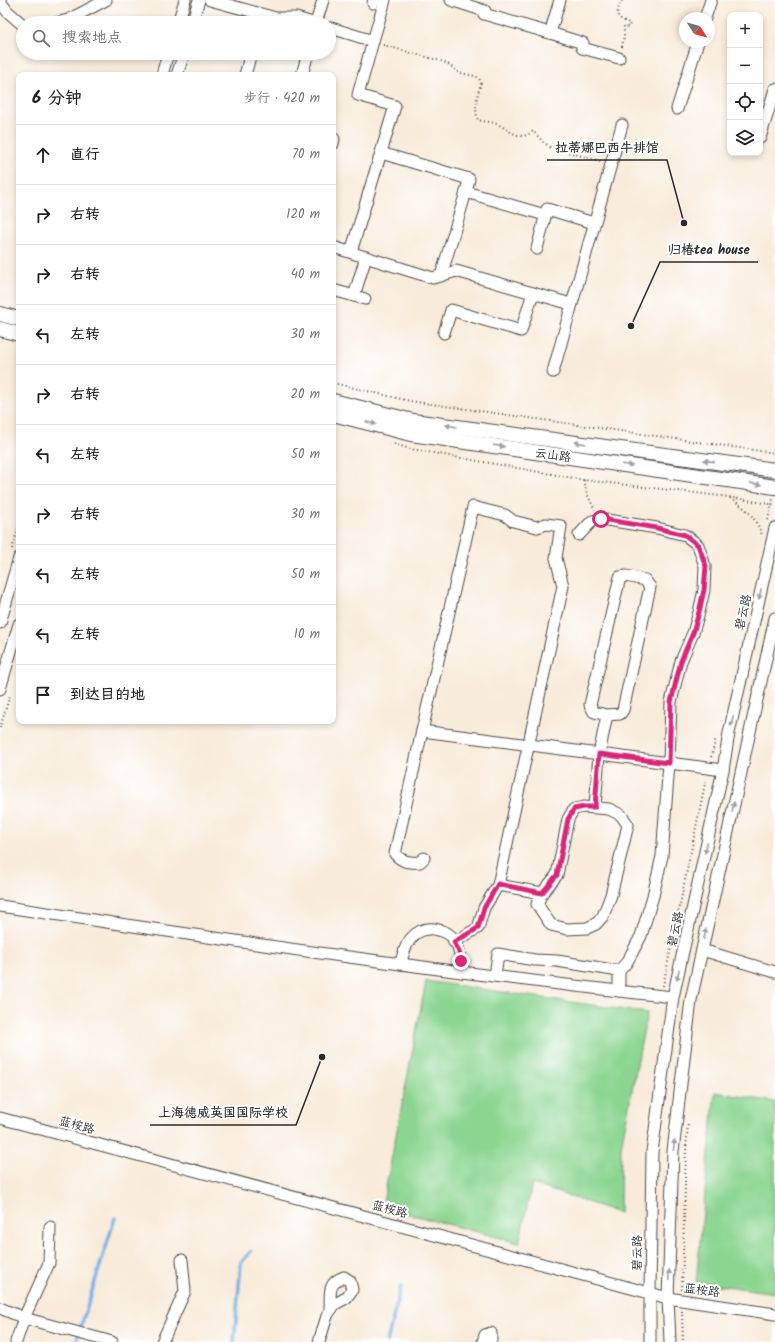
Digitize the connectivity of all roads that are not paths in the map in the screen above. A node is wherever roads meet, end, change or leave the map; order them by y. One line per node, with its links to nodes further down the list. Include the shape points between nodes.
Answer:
1 (106, 0): 13 (street)
2 (185, 0): 14 (street)
3 (199, 0): 15 (street)
4 (210, 0): 16 (street)
5 (323, 0): 17 (street)
6 (385, 0): 21 (street)
7 (451, 0): 11 (street)
8 (560, 0): 20 (street)
9 (711, 0): 12 (street)
10 (0, 1): 18 (street)
11 (472, 3): 20 (street, via 485,11 484,14)
12 (707, 12)
13 (76, 16)
14 (180, 16)
15 (194, 16)
16 (269, 16)
17 (318, 16)
18 (16, 19)
19 (336, 30): 21 (street)
20 (550, 33): 23 (street, via 583,43 582,48)
21 (373, 41): 36 (street, via 358,95 395,106)
22 (696, 48): 33 (street)
23 (618, 58)
24 (166, 60): 28 (street)
25 (182, 60): 29 (street)
26 (250, 60): 30 (street)
27 (306, 60): 31 (street)
28 (163, 72)
29 (178, 72)
30 (246, 72)
31 (303, 72)
32 (775, 89): 35 (street)
33 (677, 109)
34 (622, 124): 39 (street)
35 (763, 128)
36 (381, 153): 37 (street, via 469,179); 42 (street)
37 (466, 192): 38 (street); 44 (street)
38 (545, 215): 39 (street, via 546,209); 41 (street)
39 (594, 223): 49 (street)
40 (336, 248): 42 (street)
41 (536, 249)
42 (351, 252): 43 (street)
43 (366, 257): 44 (street, via 433,278); 47 (street)
44 (441, 276): 46 (street, via 456,271)
45 (336, 291): 47 (street)
46 (533, 293): 49 (street); 54 (street, via 521,331 451,310)
47 (354, 296): 48 (street)
48 (365, 299)
49 (572, 304): 55 (street)
50 (0, 314): 51 (main road)
51 (16, 318)
52 (0, 329): 53 (main road)
53 (16, 333)
54 (444, 333)
55 (553, 372)
56 (336, 401): 58 (main road, 云山路, one-way to 56, via 413,421)
57 (336, 415): 59 (main road, 云山路, one-way to 59, via 411,434)
58 (775, 470)
59 (775, 487)
60 (775, 528): 72 (street, 碧云路, one-way to 72)
61 (578, 535): 71 (street, via 592,521 601,519 685,535 698,545 706,566 704,590 671,702)
62 (16, 568): 64 (street)
63 (775, 618): 79 (street, one-way to 63)
64 (0, 623)
65 (16, 634): 66 (street)
66 (0, 689)
67 (607, 715): 67 (street, via 594,712 590,705 620,577 626,576 645,580 650,587 624,710 620,714); 70 (street)
68 (422, 731): 69 (street); 69 (street, via 473,507 505,515 513,521 536,527 546,524 561,526 556,558 564,586); 74 (street, via 395,854 400,860 412,863 420,862)
69 (528, 745): 70 (street); 75 (street)
70 (599, 754): 71 (street); 73 (street)
71 (669, 763): 72 (street); 81 (street, via 662,856 653,896 641,936)
72 (723, 770): 86 (street, 碧云路, one-way to 86)
73 (595, 807): 76 (street, via 574,809 568,819 557,875); 76 (street, via 609,809 621,815 628,825 611,896 603,916 596,924 587,928 567,929 551,925 537,904)
74 (424, 858)
75 (498, 884): 76 (street); 78 (street, via 484,908 478,928)
76 (542, 893)
77 (0, 906): 80 (street)
78 (454, 942): 80 (street, via 445,932 428,929 418,932 405,946); 82 (street, via 459,952)
79 (702, 950): 83 (street); 91 (street, one-way to 79, via 673,1151 691,1000)
80 (401, 964): 82 (street)
81 (619, 971): 84 (street, via 498,954); 85 (street)
82 (462, 972): 84 (street)
83 (775, 972)
84 (494, 976): 85 (street)
85 (619, 991): 86 (street)
86 (673, 997): 90 (street, 碧云路, via 652,1152)
87 (0, 1118): 90 (street, 蓝桉路)
88 (50, 1227): 95 (street, via 49,1262)
89 (182, 1260): 98 (street, via 185,1291)
90 (650, 1293): 91 (street, 蓝桉路); 102 (street, 碧云路)
91 (668, 1298): 94 (street, 蓝桉路); 103 (street)
92 (0, 1308): 95 (street)
93 (330, 1311): 99 (street)
94 (775, 1314)
95 (24, 1318): 96 (street); 97 (street)
96 (16, 1342)
97 (112, 1342)
98 (162, 1342)
99 (319, 1342)
100 (482, 1342): 101 (street, via 486,1335 491,1333)
101 (490, 1342)
102 (650, 1342)
103 (670, 1342)

